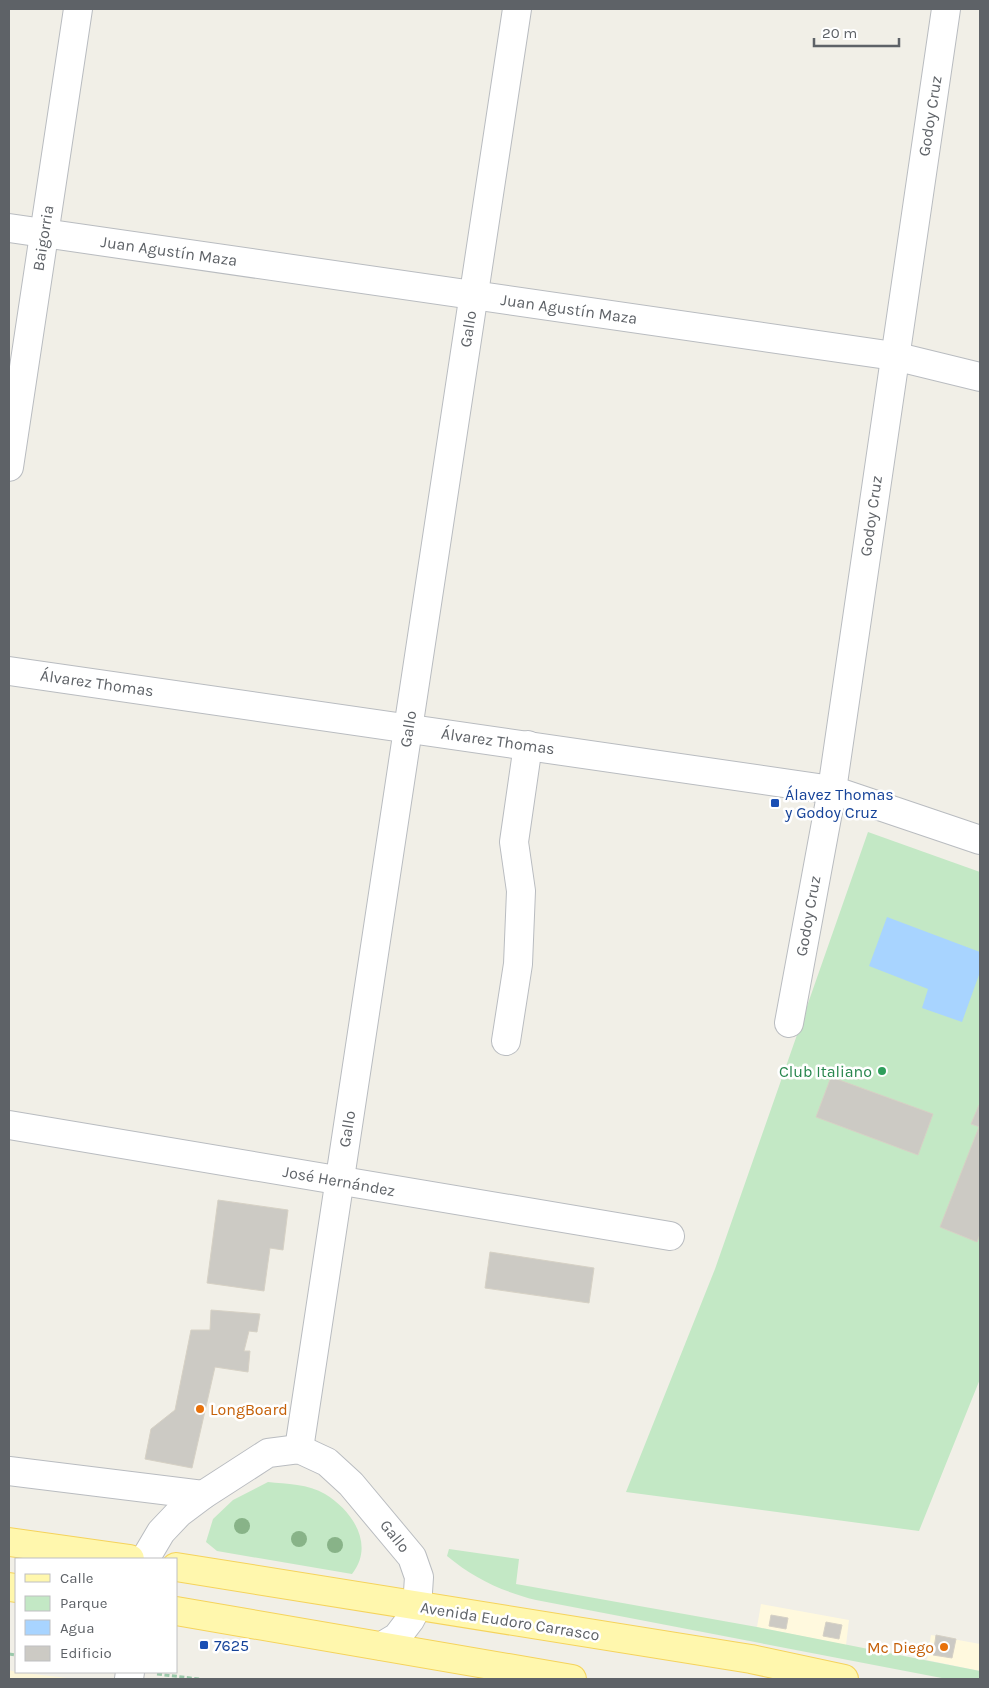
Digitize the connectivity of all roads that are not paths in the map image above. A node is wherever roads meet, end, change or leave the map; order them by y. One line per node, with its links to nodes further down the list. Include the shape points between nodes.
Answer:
1 (78, 9): 5 (street, Baigorria)
2 (516, 9): 6 (street, Gallo)
3 (946, 9): 7 (street, Godoy Cruz)
4 (9, 228): 5 (street, Juan Agustín Maza)
5 (44, 233): 6 (street, Juan Agustín Maza); 9 (street, Baigorria)
6 (473, 295): 7 (street, Juan Agustín Maza); 11 (street, Gallo)
7 (894, 356): 8 (street, Juan Agustín Maza); 13 (street, Godoy Cruz)
8 (980, 377)
9 (9, 467)
10 (9, 671): 11 (street, Álvarez Thomas)
11 (408, 728): 12 (street, Álvarez Thomas); 18 (street, Gallo)
12 (528, 746): 13 (street, Álvarez Thomas); 16 (street, via 514,842 521,891 519,954)
13 (832, 790): 14 (street, Álvarez Thomas); 15 (street, Godoy Cruz)
14 (980, 840)
15 (789, 1022)
16 (506, 1041)
17 (9, 1125): 18 (street, José Hernández)
18 (340, 1181): 19 (street, José Hernández); 20 (street, Gallo)
19 (670, 1236)
20 (299, 1449): 22 (street, via 268,1453); 27 (street, Gallo, via 327,1462 351,1484 412,1557 419,1577)
21 (9, 1471): 22 (street)
22 (203, 1495): 25 (street, via 161,1532)
23 (9, 1542): 24 (main road)
24 (123, 1558)
25 (147, 1558)
26 (178, 1567): 27 (main road, Avenida Eudoro Carrasco)
27 (417, 1606): 29 (street, Gallo, via 397,1637); 31 (main road, Avenida Eudoro Carrasco, via 750,1659)
28 (178, 1611): 29 (main road)
29 (382, 1646): 30 (main road)
30 (572, 1679)
31 (844, 1679)

